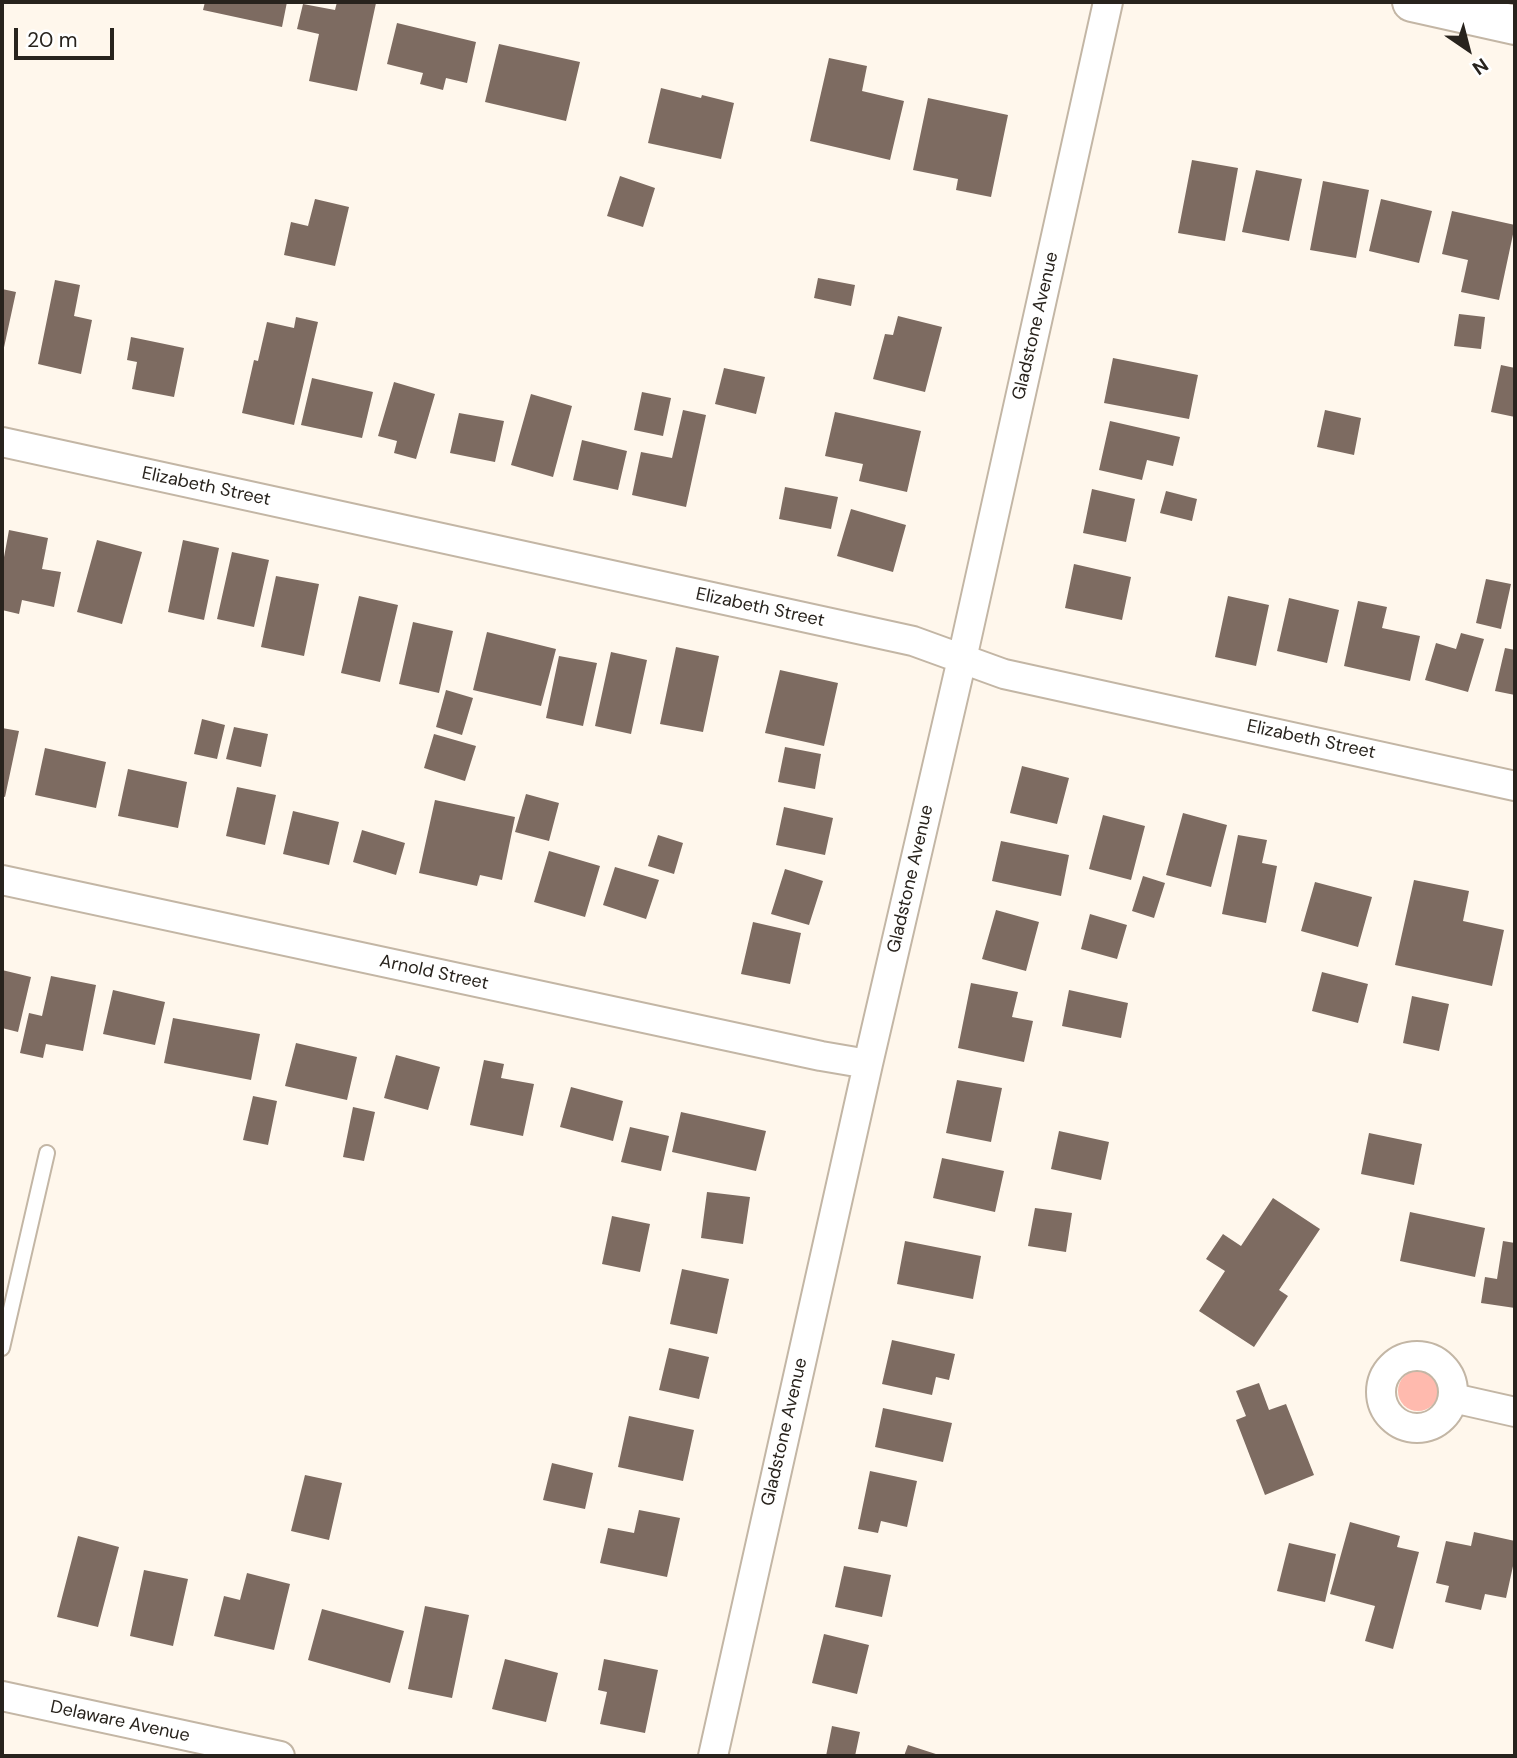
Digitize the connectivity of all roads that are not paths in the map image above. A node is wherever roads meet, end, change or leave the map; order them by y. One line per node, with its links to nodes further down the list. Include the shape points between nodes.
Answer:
1 (1108, 2): 5 (street, Gladstone Avenue)
2 (1412, 2): 3 (street)
3 (1515, 25)
4 (2, 442): 5 (street, Elizabeth Street, via 913,641)
5 (962, 659): 6 (street, Elizabeth Street, via 1004,674); 8 (street, Gladstone Avenue)
6 (1515, 786)
7 (2, 880): 8 (street, Arnold Street)
8 (868, 1064): 15 (street, Gladstone Avenue)
9 (47, 1153): 10 (lane)
10 (2, 1348)
11 (1453, 1398): 12 (street)
12 (1515, 1412)
13 (2, 1696): 14 (street, Delaware Avenue)
14 (280, 1756)
15 (713, 1756)

